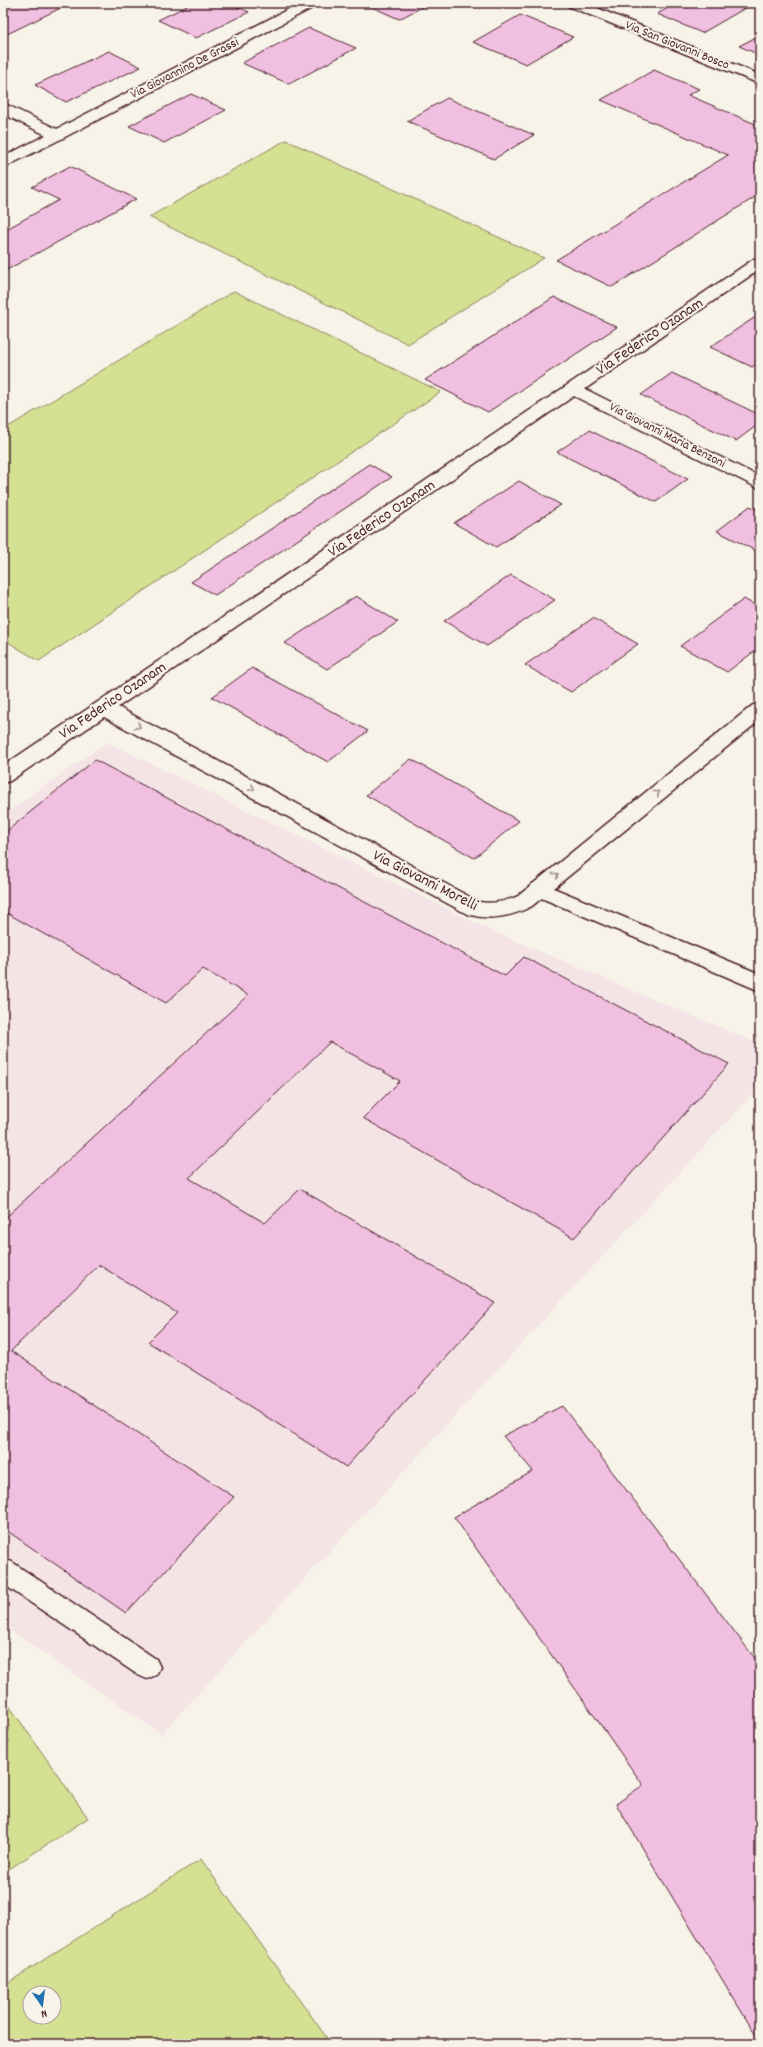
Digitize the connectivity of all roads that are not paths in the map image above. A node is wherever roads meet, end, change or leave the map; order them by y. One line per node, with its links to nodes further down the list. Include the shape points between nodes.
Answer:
1 (311, 3): 5 (street, Via Giovannino De Grassi)
2 (573, 3): 3 (street, Via San Giovanni Bosco)
3 (760, 80)
4 (3, 108): 5 (street)
5 (58, 135): 6 (street, Via Giovannino De Grassi)
6 (3, 163)
7 (760, 262): 8 (street, Via Federico Ozanam)
8 (573, 389): 9 (street, Via Giovanni Maria Benzoni); 10 (street, Via Federico Ozanam)
9 (760, 484)
10 (104, 708): 12 (street, Via Federico Ozanam); 13 (street, Via Giovanni Morelli, one-way to 13, via 474,909 490,912 510,908)
11 (760, 710): 13 (street, Via Giovanni Morelli, one-way to 11)
12 (3, 776)
13 (539, 889): 14 (street)
14 (760, 983)
15 (3, 1570): 16 (street)
16 (147, 1667)

